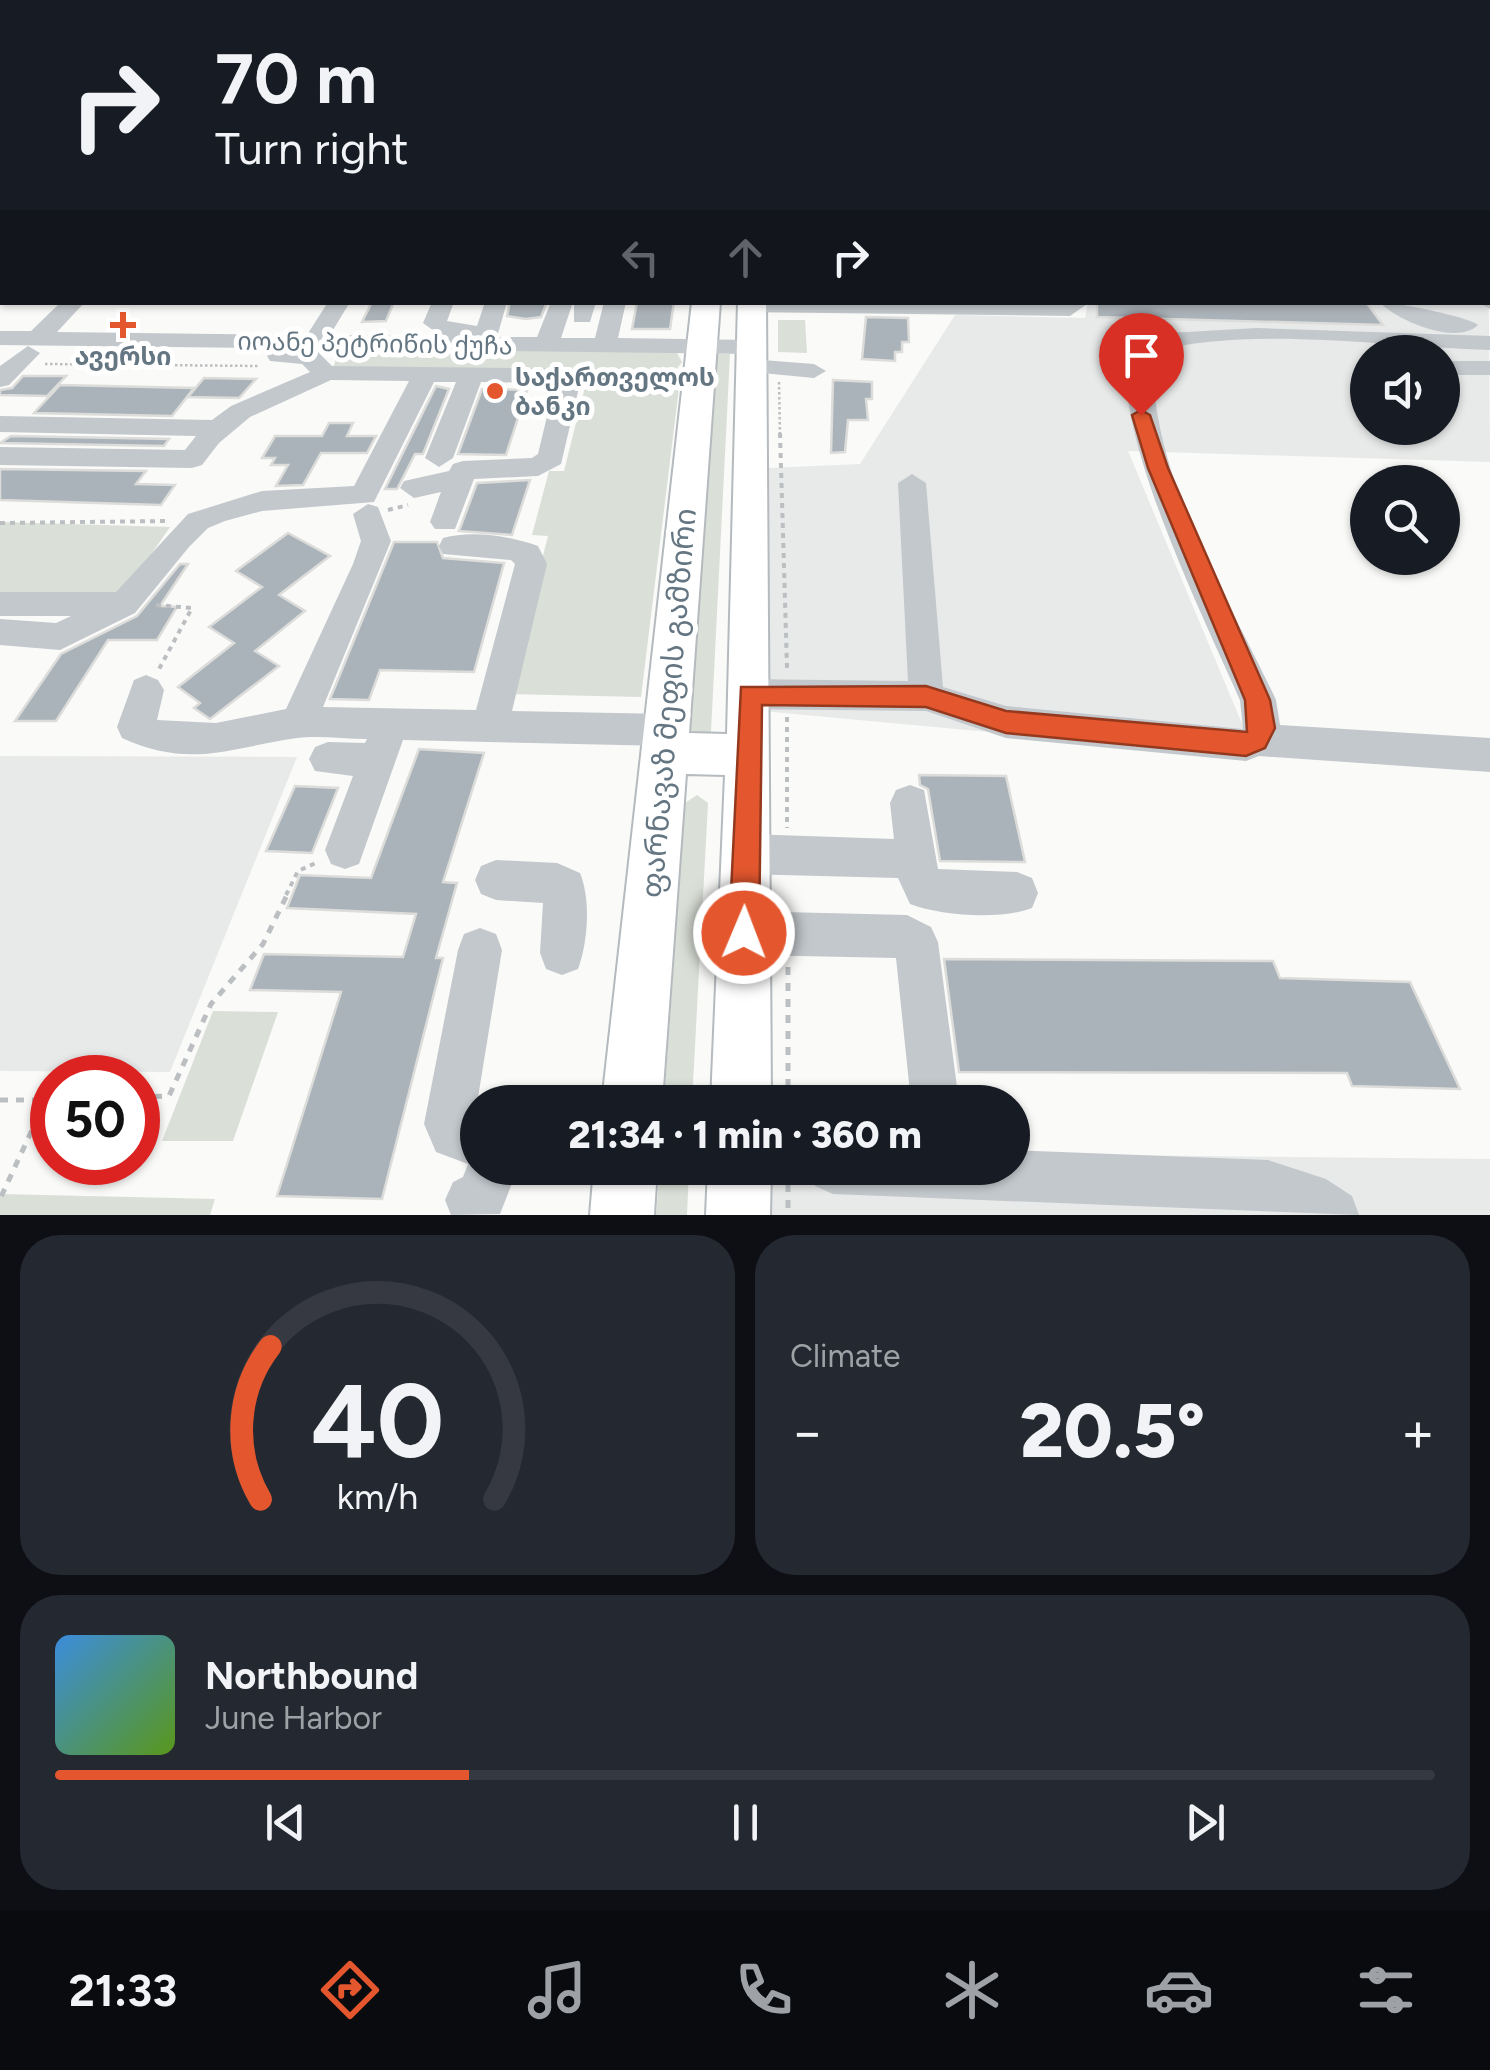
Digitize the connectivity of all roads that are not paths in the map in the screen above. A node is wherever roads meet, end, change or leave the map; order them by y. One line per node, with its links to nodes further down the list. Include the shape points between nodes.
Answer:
1 (71, 305): 20 (street)
2 (338, 305): 22 (street)
3 (442, 305): 14 (street, via 434,323)
4 (495, 305): 14 (street)
5 (561, 305): 18 (street)
6 (614, 305): 19 (street)
7 (706, 305): 23 (main road, ფარნავაზ მეფის გამზირი)
8 (752, 305): 21 (main road)
9 (816, 305): 10 (street)
10 (1075, 305)
11 (1396, 305): 12 (street, via 1430,322)
12 (1490, 326)
13 (0, 338): 20 (street, იოანე პეტრიწის ქუჩა)
14 (485, 338): 18 (street, იოანე პეტრიწის ქუჩა); 22 (street, იოანე პეტრიწის ქუჩა, via 346,342)
15 (1490, 343): 17 (street)
16 (1350, 344): 46 (street, via 1242,336 1156,341 1141,348 1141,415 1258,700 1262,728)
17 (1460, 344)
18 (546, 345): 19 (street, იოანე პეტრიწის ქუჩა)
19 (605, 346): 23 (street, იოანე პეტრიწის ქუჩა)
20 (25, 354): 22 (street, იოანე პეტრიწის ქუჩა)
21 (750, 357): 23 (street, იოანე პეტრიწის ქუჩა); 26 (street, იოანე პეტრიწის ქუჩა); 41 (main road)
22 (320, 360): 27 (street, იოანე პეტრიწის ქუჩა); 31 (street, via 295,394 256,401)
23 (700, 362): 29 (street, იოანე პეტრიწის ქუჩა); 47 (main road, ფარნავაზ მეფის გამზირი)
24 (1460, 368): 25 (street)
25 (1490, 368)
26 (814, 372)
27 (425, 374): 28 (street, იოანე პეტრიწის ქუჩა); 38 (street, via 364,495 262,501 198,521)
28 (471, 375): 29 (street, იოანე პეტრიწის ქუჩა); 33 (street)
29 (569, 376): 33 (street, via 546,462)
30 (0, 424): 31 (street)
31 (214, 428): 32 (street, via 192,459)
32 (0, 456)
33 (449, 468): 35 (street); 45 (street, via 450,534 527,554 531,564)
34 (912, 483): 42 (street)
35 (414, 488)
36 (368, 514): 43 (street, via 376,541 369,564)
37 (0, 604): 38 (street)
38 (124, 604): 39 (street, via 60,637)
39 (0, 632)
40 (146, 690): 43 (street, via 135,727 161,738 238,738)
41 (750, 694): 42 (street); 48 (main road)
42 (926, 696): 46 (street, via 1006,722 1246,745)
43 (298, 722): 44 (street)
44 (391, 723): 45 (street); 51 (street)
45 (491, 724): 47 (street)
46 (1256, 740): 49 (street)
47 (666, 742): 48 (main road); 61 (main road, ფარნავაზ მეფის გამზირი)
48 (748, 755): 54 (main road)
49 (1490, 755)
50 (328, 759): 51 (street)
51 (378, 760): 53 (street)
52 (910, 804): 55 (street)
53 (345, 850)
54 (746, 854): 55 (street); 58 (main road)
55 (916, 859): 57 (street, via 925,889)
56 (496, 880): 60 (street, via 566,888)
57 (1017, 893)
58 (744, 933): 62 (main road); 63 (street, via 916,942)
59 (480, 950): 64 (street, via 448,1124)
60 (562, 953)
61 (634, 1085)
62 (741, 1085)
63 (933, 1085)
64 (460, 1136)
65 (1030, 1176): 68 (street, via 1268,1186 1308,1197)
66 (625, 1185): 67 (main road)
67 (622, 1215)
68 (1332, 1215)

